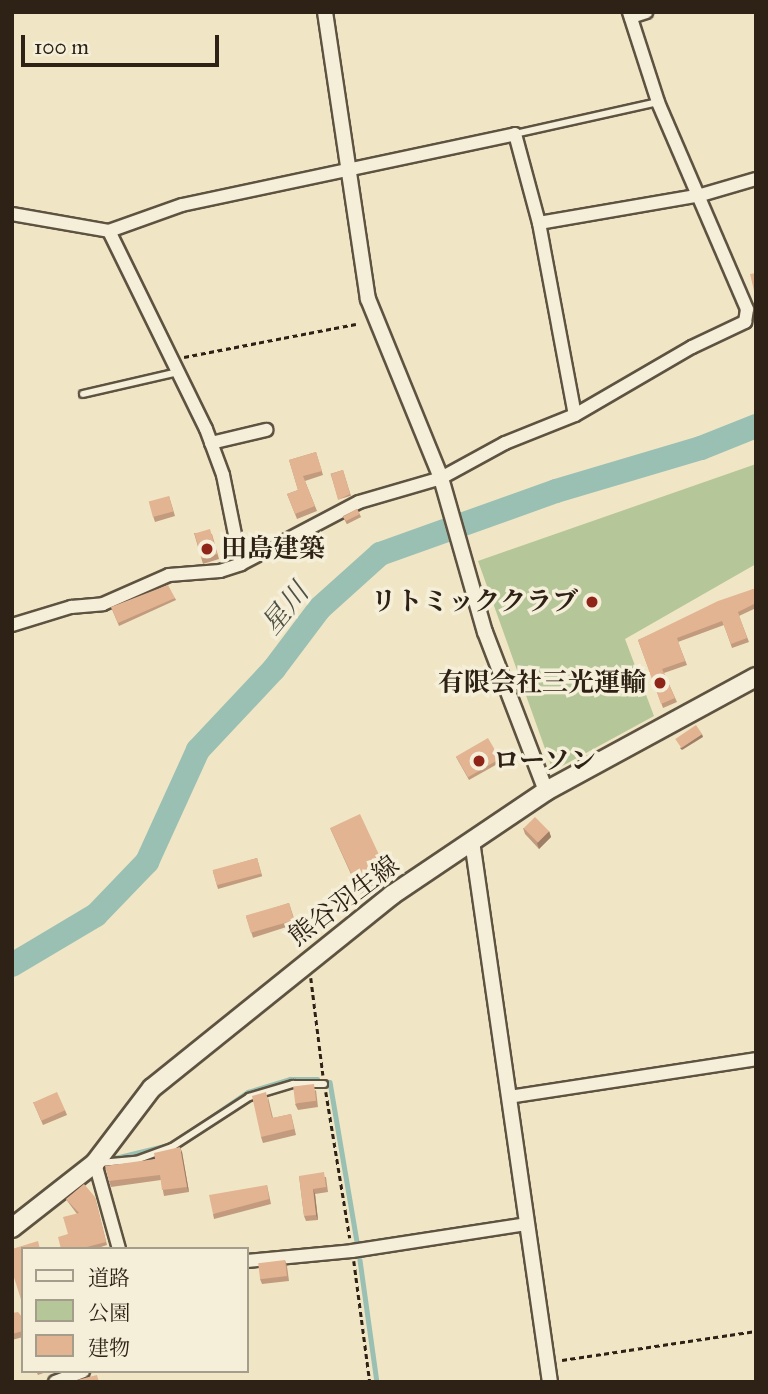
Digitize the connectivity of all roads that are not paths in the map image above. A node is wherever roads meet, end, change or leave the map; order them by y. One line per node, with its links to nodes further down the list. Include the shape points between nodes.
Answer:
1 (325, 12): 6 (street)
2 (646, 12): 3 (street)
3 (630, 15): 4 (street)
4 (658, 102): 5 (lane); 8 (street)
5 (515, 134): 6 (street); 10 (street)
6 (348, 169): 11 (street, via 182,205); 17 (street, via 368,299)
7 (756, 179): 8 (street)
8 (701, 195): 10 (street); 14 (street, via 747,309 745,322 692,347)
9 (12, 214): 11 (street)
10 (539, 223): 14 (street)
11 (109, 230): 12 (street)
12 (180, 371): 13 (lane); 16 (street)
13 (83, 394)
14 (575, 415): 17 (street, via 505,443)
15 (266, 430): 16 (street)
16 (211, 443): 18 (street, via 223,475)
17 (443, 485): 18 (street, via 359,502); 21 (street, via 498,667)
18 (242, 564): 19 (street, via 169,576 103,604 71,607)
19 (12, 625)
20 (756, 677): 21 (main road, 熊谷羽生線)
21 (546, 791): 22 (main road, 熊谷羽生線)
22 (472, 841): 25 (street); 26 (main road, 熊谷羽生線, via 392,895 152,1088)
23 (756, 1059): 25 (street)
24 (324, 1084): 26 (lane, via 293,1084 249,1097 172,1147 136,1160)
25 (509, 1097): 27 (street)
26 (94, 1163): 28 (main road, 熊谷羽生線); 29 (street)
27 (526, 1224): 30 (street, via 352,1251); 33 (street)
28 (12, 1228)
29 (118, 1247)
30 (248, 1261)
31 (78, 1373): 32 (street)
32 (55, 1382)
33 (550, 1382)

